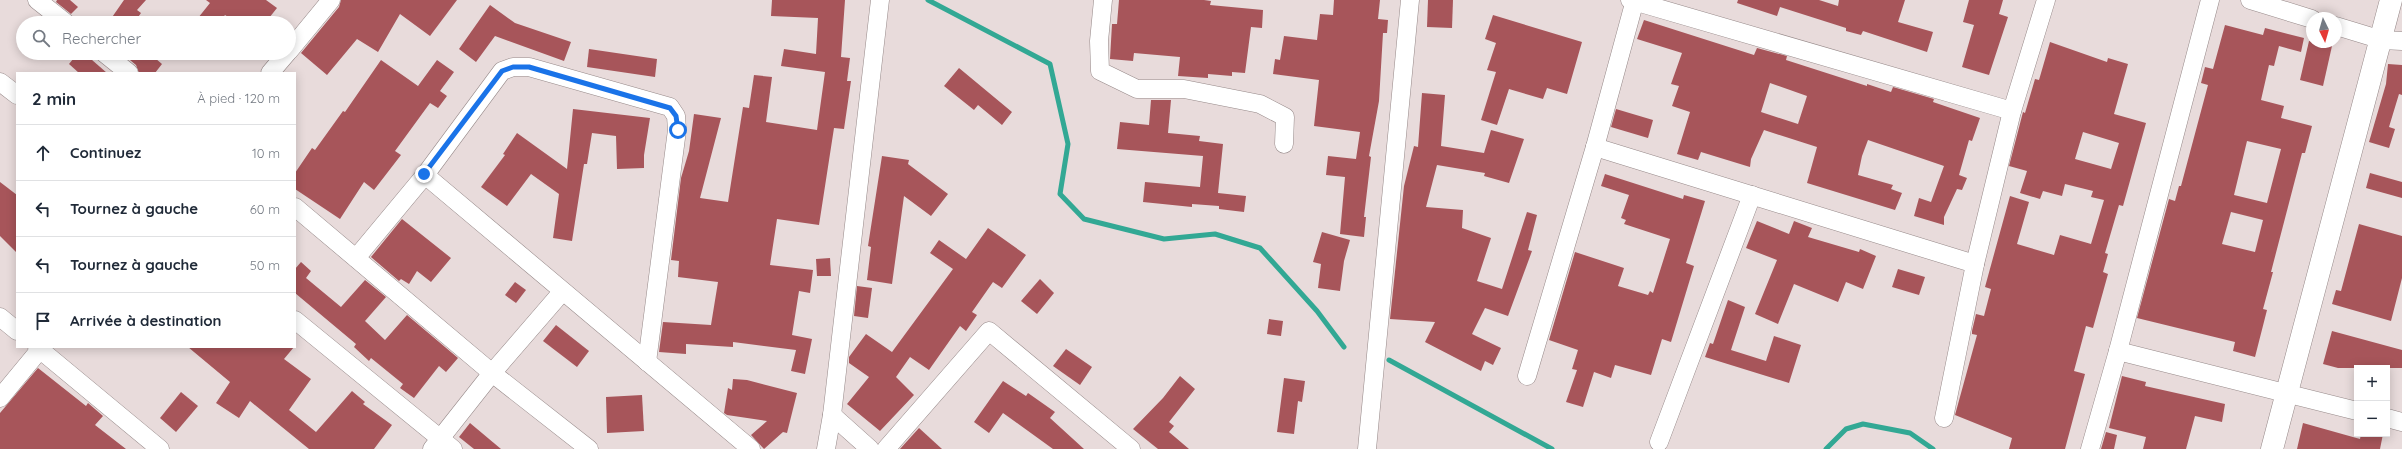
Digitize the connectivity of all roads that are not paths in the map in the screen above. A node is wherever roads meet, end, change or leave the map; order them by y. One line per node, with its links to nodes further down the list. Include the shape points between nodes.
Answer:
1 (37, 0): 11 (street)
2 (331, 0): 15 (street)
3 (880, 0): 42 (street)
4 (1103, 0): 23 (street, via 1099,41 1100,71 1137,89 1184,89 1260,104 1285,116)
5 (1410, 0): 55 (street)
6 (1633, 0): 22 (street); 24 (street)
7 (2046, 0): 22 (street)
8 (2210, 0): 35 (street)
9 (2250, 0): 12 (street)
10 (2391, 0): 14 (street)
11 (57, 16)
12 (2306, 17)
13 (2342, 28): 14 (street)
14 (2392, 41): 39 (street)
15 (296, 42)
16 (113, 60): 18 (street)
17 (281, 60): 19 (street)
18 (128, 72)
19 (271, 72)
20 (0, 82): 21 (street)
21 (16, 94)
22 (2012, 111): 29 (street)
23 (1284, 144)
24 (1595, 147): 26 (street); 38 (street)
25 (424, 174): 28 (street); 30 (street); 36 (street, via 502,71 513,67 529,67 670,108 676,116 678,130)
26 (1752, 195): 29 (street); 46 (street)
27 (296, 208): 28 (street)
28 (356, 258): 37 (street)
29 (1975, 264): 43 (street)
30 (562, 292): 36 (street); 37 (street)
31 (0, 317): 33 (street)
32 (296, 321): 47 (street)
33 (16, 330)
34 (39, 348): 40 (street); 48 (street)
35 (2118, 351): 39 (street); 56 (street)
36 (648, 362): 50 (street)
37 (492, 372): 47 (street); 49 (street)
38 (1527, 376)
39 (2288, 394): 41 (street); 57 (street)
40 (0, 398)
41 (2354, 410)
42 (832, 415): 51 (street); 52 (street)
43 (1944, 418)
44 (2390, 419): 45 (street)
45 (2402, 422)
46 (1659, 442)
47 (442, 445)
48 (160, 449)
49 (589, 449)
50 (751, 449)
51 (826, 449)
52 (870, 449)
53 (886, 449): 54 (street, via 989,331)
54 (1132, 449)
55 (1367, 449)
56 (2090, 449)
57 (2272, 449)

